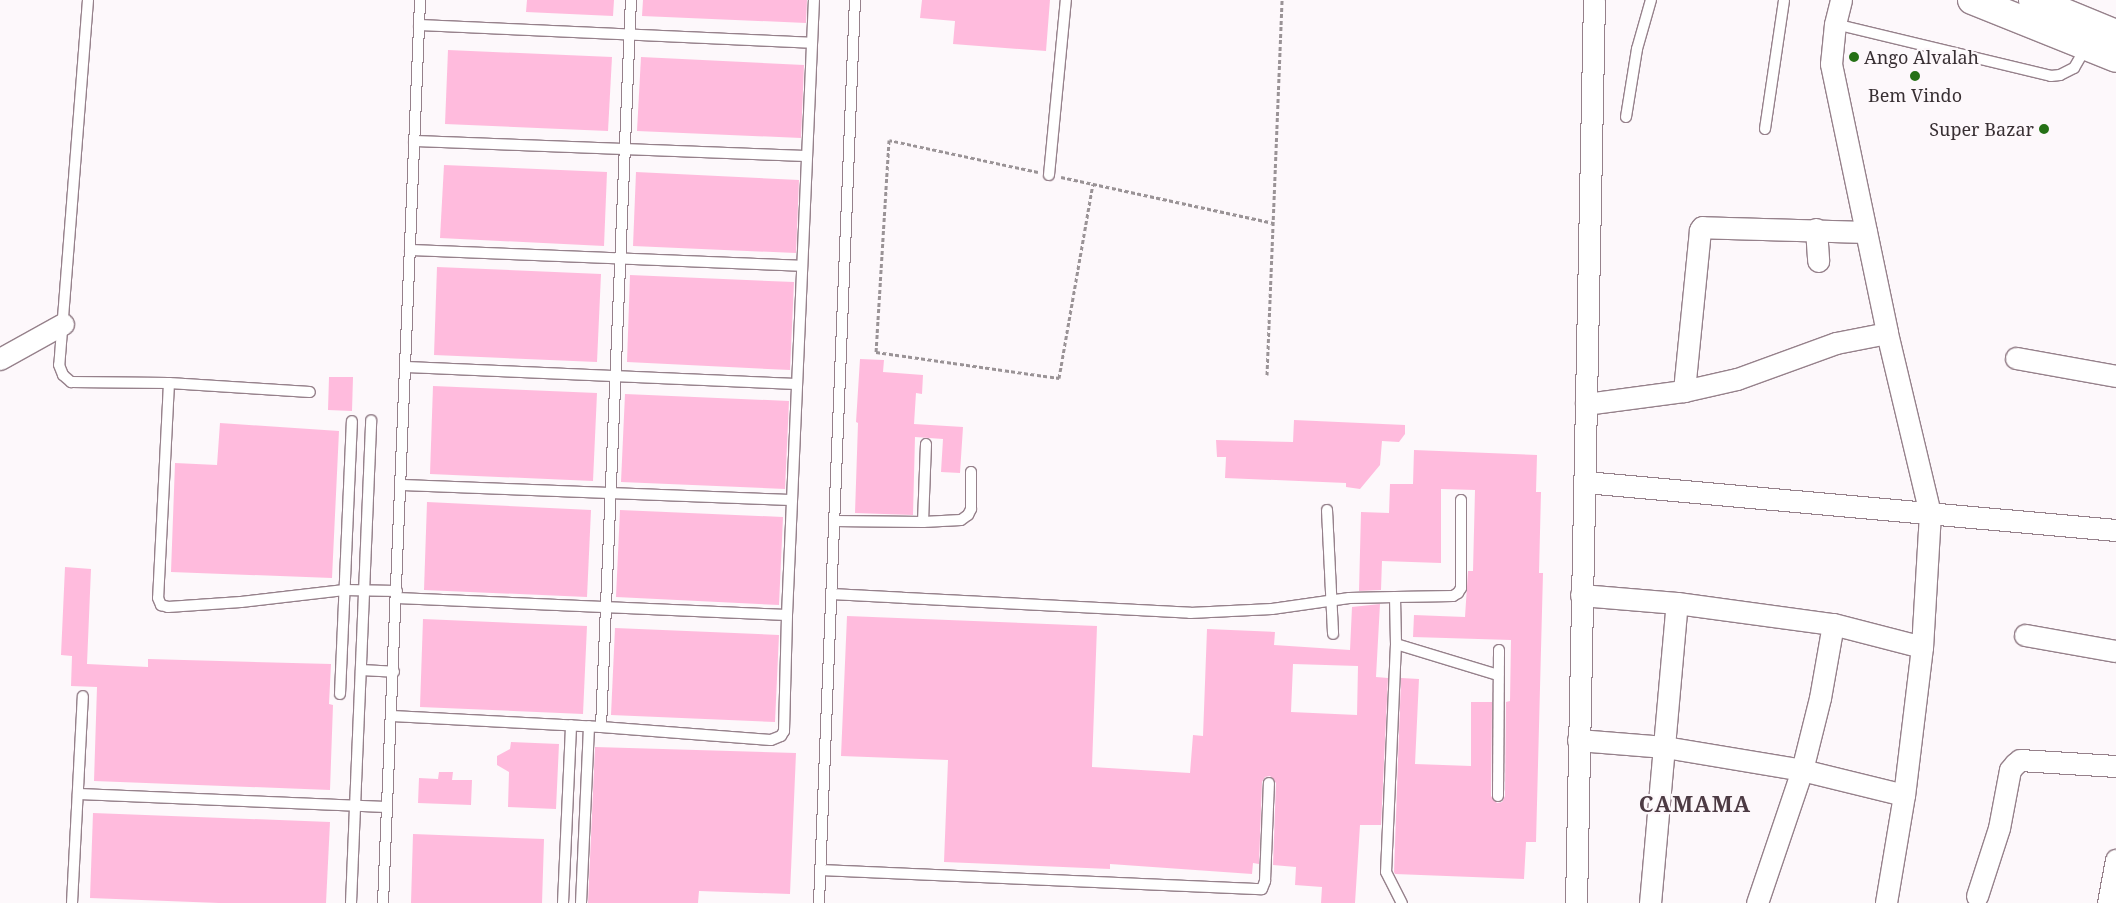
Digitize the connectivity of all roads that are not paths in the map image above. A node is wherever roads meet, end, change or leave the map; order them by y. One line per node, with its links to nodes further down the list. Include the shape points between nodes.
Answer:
1 (88, 0): 32 (lane)
2 (420, 0): 14 (lane)
3 (631, 0): 16 (lane)
4 (814, 0): 17 (lane)
5 (855, 0): 55 (lane)
6 (1066, 0): 25 (lane)
7 (1594, 0): 43 (street)
8 (1650, 0): 20 (lane, via 1637,49)
9 (1784, 0): 21 (lane)
10 (1842, 0): 13 (street)
11 (1972, 0): 18 (highway)
12 (2033, 0): 15 (highway)
13 (1835, 24): 18 (lane, via 2052,76 2074,68); 27 (street, via 1831,64)
14 (419, 26): 16 (lane); 22 (lane)
15 (2116, 34)
16 (630, 35): 17 (lane); 23 (lane)
17 (812, 43): 24 (lane)
18 (2086, 47): 19 (highway)
19 (2116, 58)
20 (1626, 117)
21 (1765, 129)
22 (414, 141): 23 (lane); 28 (lane)
23 (625, 149): 24 (lane); 29 (lane)
24 (807, 156): 31 (lane)
25 (1049, 175)
26 (1816, 229): 27 (street); 30 (street); 41 (street, via 1702,227)
27 (1866, 232): 33 (street)
28 (410, 250): 29 (lane); 36 (lane)
29 (620, 258): 31 (lane); 37 (lane)
30 (1818, 261)
31 (802, 266): 40 (lane)
32 (62, 324): 35 (street); 39 (lane, via 59,365 62,375 71,382)
33 (1887, 333): 41 (street, via 1836,344 1737,380); 54 (street)
34 (2016, 358): 38 (street)
35 (0, 359)
36 (406, 367): 37 (lane); 49 (lane)
37 (615, 376): 40 (lane); 50 (lane)
38 (2116, 376)
39 (169, 384): 42 (lane); 58 (lane, via 160,605 232,603)
40 (797, 384): 51 (lane)
41 (1684, 391): 43 (street)
42 (310, 392)
43 (1586, 404): 48 (street)
44 (371, 420): 59 (lane)
45 (352, 421): 58 (lane)
46 (926, 444): 56 (lane)
47 (971, 472): 56 (lane, via 971,509 968,515 961,520)
48 (1585, 482): 54 (street); 62 (street)
49 (401, 485): 50 (lane); 61 (lane)
50 (610, 493): 51 (lane); 66 (lane)
51 (792, 500): 67 (lane)
52 (1461, 500): 63 (lane, via 1461,588 1458,593 1453,596)
53 (1327, 510): 64 (lane)
54 (1930, 513): 57 (street); 72 (street)
55 (834, 521): 56 (lane); 60 (lane)
56 (923, 522)
57 (2116, 530)
58 (344, 590): 59 (lane); 78 (lane)
59 (365, 590): 61 (lane); 75 (lane)
60 (831, 594): 64 (lane, via 1190,613 1272,609); 95 (lane)
61 (397, 595): 66 (lane); 76 (lane)
62 (1581, 595): 65 (street); 84 (street)
63 (1395, 597): 64 (lane); 71 (lane)
64 (1331, 600): 69 (lane)
65 (1677, 603): 68 (street); 85 (street)
66 (605, 608): 67 (lane); 83 (lane)
67 (787, 615): 83 (lane, via 782,736 771,740)
68 (1833, 624): 72 (street); 87 (street, via 1820,698)
69 (1333, 634)
70 (2026, 635): 74 (street)
71 (1396, 644): 77 (lane); 104 (lane, via 1386,872)
72 (1922, 647): 90 (street)
73 (1499, 650): 77 (lane)
74 (2116, 651)
75 (361, 670): 76 (lane); 92 (lane)
76 (394, 672): 80 (lane)
77 (1498, 675): 91 (lane)
78 (340, 694)
79 (83, 696): 89 (lane)
80 (392, 716): 81 (lane); 93 (lane)
81 (571, 725): 82 (lane); 101 (lane)
82 (589, 726): 83 (lane); 102 (lane)
83 (601, 727)
84 (1578, 740): 85 (street); 105 (street)
85 (1665, 747): 87 (street); 106 (street)
86 (2116, 766): 96 (street, via 2020,760 2010,770 1999,828)
87 (1802, 770): 90 (street); 107 (street)
88 (1269, 783): 95 (lane, via 1262,889)
89 (78, 794): 92 (lane); 98 (lane)
90 (1904, 795): 108 (street)
91 (1498, 796)
92 (355, 805): 93 (lane); 99 (lane)
93 (387, 806): 100 (lane)
94 (2116, 860): 97 (street)
95 (820, 870): 103 (lane)
96 (1977, 896)
97 (2111, 897)
98 (72, 903)
99 (351, 903)
100 (383, 903)
101 (563, 903)
102 (580, 903)
103 (819, 903)
104 (1402, 903)
105 (1576, 903)
106 (1650, 903)
107 (1757, 903)
108 (1886, 903)

